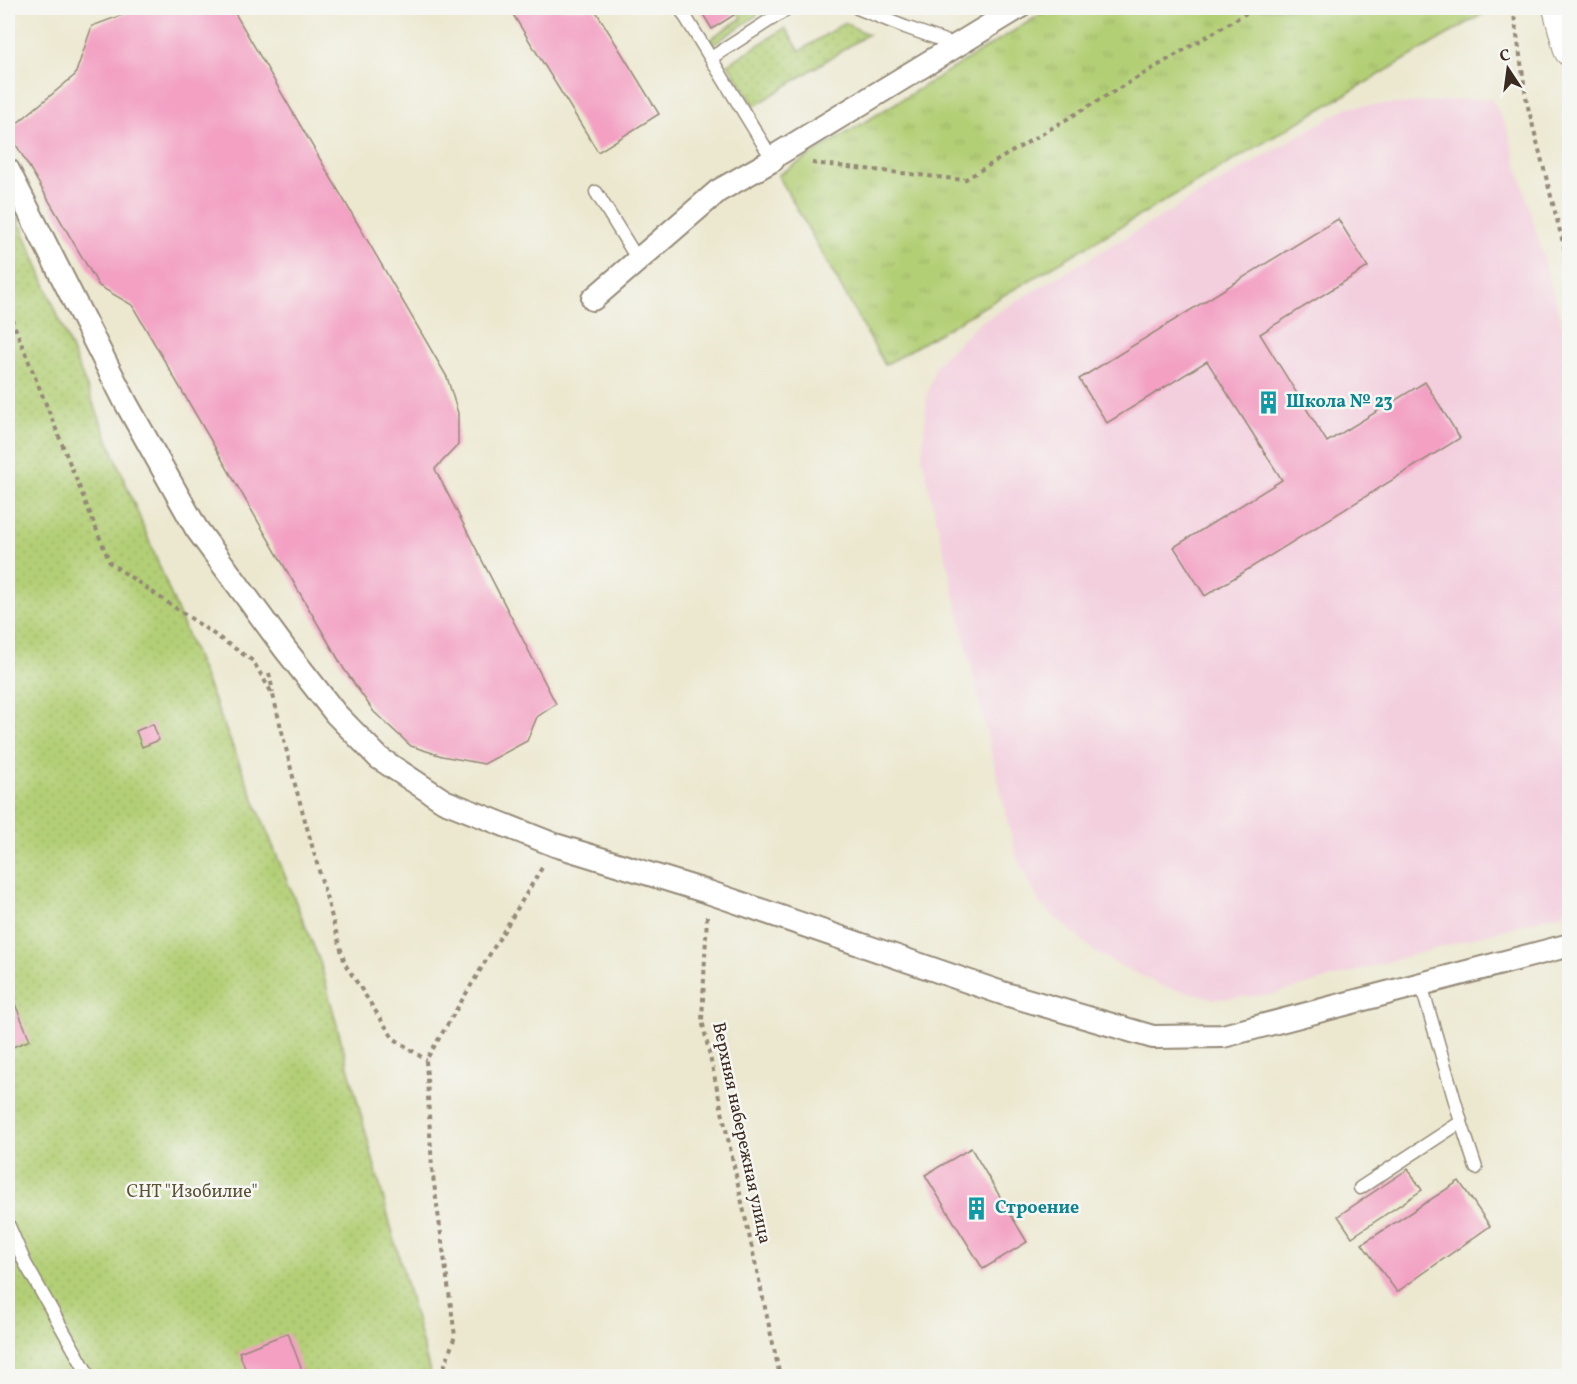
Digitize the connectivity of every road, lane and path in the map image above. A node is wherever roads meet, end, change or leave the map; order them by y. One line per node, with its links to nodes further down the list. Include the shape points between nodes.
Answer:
1 (680, 8): 10 (lane)
2 (857, 8): 8 (lane)
3 (1018, 8): 8 (street)
4 (1254, 8): 12 (path, via 964,180)
5 (1513, 8): 16 (path, via 1527,103)
6 (1559, 8): 9 (street)
7 (784, 11): 10 (lane)
8 (956, 45): 11 (street)
9 (1569, 50)
10 (711, 58): 11 (lane)
11 (773, 160): 15 (street, via 718,191)
12 (811, 163)
13 (8, 170): 19 (street, via 126,403 196,528 336,714 379,758 444,801)
14 (596, 192): 15 (lane)
15 (638, 260): 17 (street)
16 (1569, 270)
17 (593, 300)
18 (8, 310): 23 (path, via 110,563 253,660 273,695 345,964 393,1038)
19 (555, 845): 20 (street); 23 (path)
20 (708, 892): 22 (street, via 1002,993 1153,1037 1223,1036); 30 (path, Верхняя набережная улица, via 702,1020)
21 (1569, 945): 22 (street)
22 (1421, 984): 24 (lane)
23 (426, 1060): 29 (path, via 432,1169 455,1336)
24 (1461, 1122): 25 (lane); 26 (lane)
25 (1476, 1168)
26 (1360, 1188)
27 (8, 1224): 28 (lane, via 25,1263)
28 (89, 1377)
29 (441, 1377)
30 (780, 1377)

